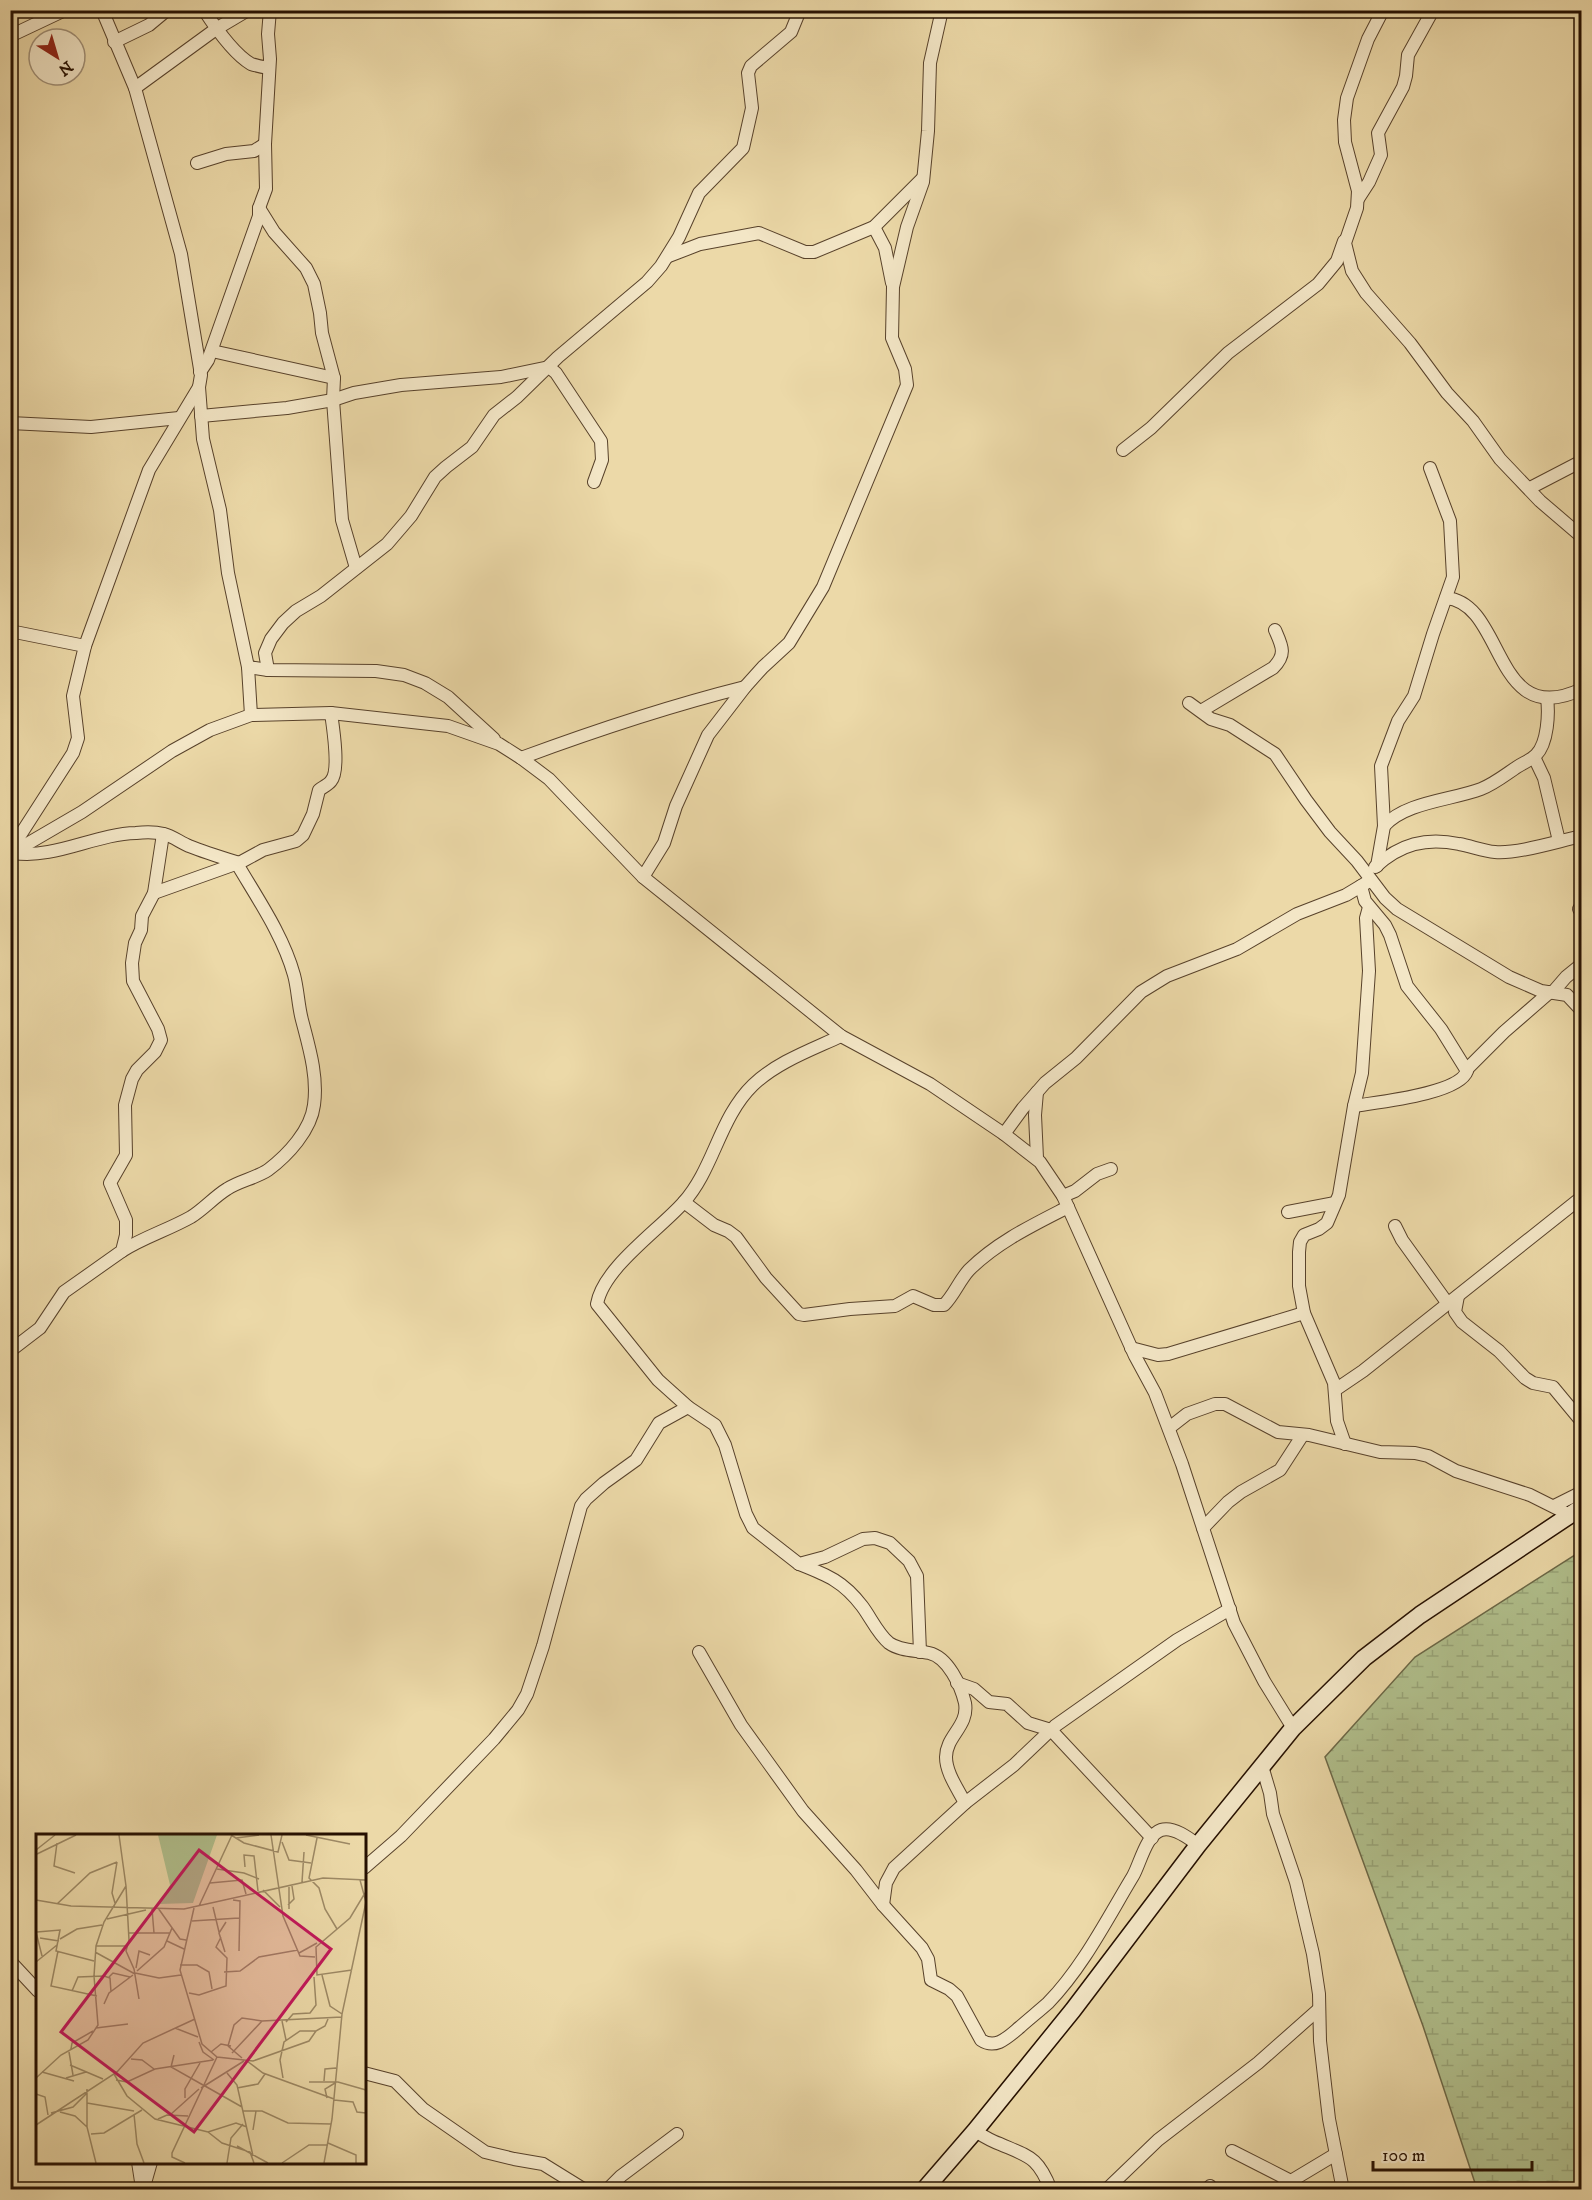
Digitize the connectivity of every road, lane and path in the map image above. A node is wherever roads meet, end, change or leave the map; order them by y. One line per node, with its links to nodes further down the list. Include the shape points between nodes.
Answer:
1 (64, 10): 12 (street)
2 (102, 10): 13 (street)
3 (167, 10): 13 (street, via 149,25)
4 (204, 10): 11 (street)
5 (248, 10): 11 (street)
6 (270, 10): 14 (street)
7 (800, 10): 23 (street, via 791,32 748,70 752,108 743,148 699,193)
8 (942, 10): 18 (street, via 930,63)
9 (1383, 10): 19 (street, via 1347,98 1343,125)
10 (1433, 10): 19 (street, via 1408,55 1403,87 1378,133 1381,155)
11 (216, 29): 14 (street, via 245,60); 15 (street)
12 (10, 36)
13 (114, 42): 15 (street)
14 (269, 68): 16 (street)
15 (135, 88): 27 (street, via 181,254)
16 (265, 144): 17 (street, via 254,151); 20 (street, via 266,189)
17 (198, 163)
18 (924, 178): 21 (street); 24 (street)
19 (1358, 199): 22 (street)
20 (259, 208): 25 (street); 28 (street, via 314,284)
21 (874, 227): 23 (street, via 809,253 759,233 700,244); 24 (street, via 885,248)
22 (1350, 232): 34 (street, via 1337,261 1318,284 1228,353); 38 (street, via 1347,256 1366,293 1515,477)
23 (669, 256): 26 (street, via 647,282)
24 (893, 287): 47 (street, via 893,343 908,380 903,397 823,588 789,643)
25 (212, 351): 27 (street); 28 (street)
26 (549, 367): 30 (street, via 501,377 401,385); 37 (street, via 601,441 602,460); 40 (street, via 494,415 472,447 435,477 411,516 387,544)
27 (200, 372): 29 (street)
28 (334, 378): 30 (street)
29 (199, 387): 31 (street); 32 (street)
30 (333, 400): 31 (street); 40 (street, via 342,520)
31 (201, 416): 45 (street)
32 (179, 418): 33 (street, via 91,427); 44 (street, via 149,470)
33 (10, 423)
34 (1123, 450)
35 (1581, 461): 38 (street)
36 (1430, 468): 41 (street, via 1450,521 1453,570)
37 (594, 482)
38 (1530, 488): 39 (street)
39 (1581, 537)
40 (356, 568): 46 (street, via 284,623 265,653)
41 (1446, 598): 49 (street, via 1464,603 1474,614 1525,690); 57 (street, via 1414,696 1398,721 1380,766)
42 (1275, 630): 51 (street, via 1282,652 1273,668)
43 (10, 631): 44 (street)
44 (85, 646): 61 (street, via 73,696 78,738 73,753)
45 (248, 667): 46 (street); 53 (street)
46 (268, 670): 54 (street, via 404,675 448,697)
47 (745, 687): 56 (street); 63 (street, via 708,735 664,843)
48 (1581, 689): 49 (street)
49 (1547, 698): 55 (street, via 1547,726)
50 (1189, 703): 51 (street)
51 (1201, 711): 64 (street, via 1275,754 1313,810)
52 (331, 714): 53 (street); 54 (street, via 448,726); 62 (street, via 334,774 319,790 303,835 296,842)
53 (251, 715): 61 (street, via 210,730 172,751 82,812)
54 (499, 744): 56 (street)
55 (1534, 757): 57 (street, via 1485,787 1415,807); 60 (street, via 1544,778)
56 (520, 758): 63 (street, via 549,779)
57 (1384, 826): 64 (street)
58 (163, 834): 61 (street, via 135,832 61,849); 62 (street); 65 (street)
59 (1581, 836): 60 (street)
60 (1559, 841): 64 (street, via 1497,852 1444,841 1417,842 1396,850)
61 (12, 853)
62 (236, 862): 65 (street); 83 (street, via 279,938 295,977 312,1058 315,1104 300,1137 265,1171 226,1189 193,1216)
63 (644, 877): 70 (street)
64 (1369, 877): 66 (street, via 1364,899); 68 (street, via 1385,898 1411,919 1509,978); 72 (street, via 1346,895 1297,914 1237,948 1152,984)
65 (154, 893): 83 (street, via 142,916 132,972 161,1040 132,1079 125,1105 126,1155 110,1183 126,1220)
66 (1369, 907): 71 (street, via 1390,934 1411,992); 73 (street, via 1362,1073)
67 (1581, 964): 68 (street)
68 (1552, 992): 69 (street, via 1567,995); 71 (street)
69 (1581, 1011)
70 (841, 1036): 74 (street, via 930,1084); 79 (street, via 785,1063 751,1087 730,1114 710,1161)
71 (1467, 1069): 73 (street, via 1460,1080 1440,1089)
72 (1037, 1092): 74 (street); 75 (street)
73 (1354, 1106): 80 (street)
74 (1004, 1134): 75 (street)
75 (1037, 1158): 78 (street)
76 (1111, 1169): 78 (street, via 1091,1178)
77 (1581, 1197): 84 (street)
78 (1066, 1201): 79 (street, via 989,1252 962,1278 944,1305 913,1296 895,1306 802,1315 766,1278 736,1237); 86 (street)
79 (684, 1202): 89 (street, via 622,1261 597,1301 658,1380)
80 (1335, 1203): 81 (street); 85 (street, via 1328,1223 1304,1235 1300,1242 1299,1286)
81 (1288, 1212)
82 (1395, 1226): 84 (street, via 1402,1240)
83 (122, 1251): 87 (street, via 64,1292 40,1328)
84 (1453, 1300): 88 (street); 90 (street, via 1462,1322 1525,1378 1553,1387)
85 (1304, 1313): 86 (street, via 1168,1354); 88 (street)
86 (1131, 1348): 91 (street)
87 (10, 1350)
88 (1335, 1390): 93 (street, via 1337,1421)
89 (688, 1407): 98 (street, via 716,1425 753,1528); 109 (street, via 659,1423 636,1460 581,1506 543,1646 518,1710 401,1836)
90 (1581, 1422)
91 (1169, 1428): 92 (street, via 1187,1414 1225,1404 1268,1428); 97 (street)
92 (1302, 1436): 93 (street); 97 (street, via 1280,1470 1241,1492)
93 (1345, 1444): 95 (street, via 1428,1456 1456,1471)
94 (1581, 1492): 95 (street)
95 (1554, 1506): 96 (street)
96 (1576, 1511): 103 (main road, via 1420,1615 1364,1658)
97 (1203, 1528): 99 (street)
98 (799, 1564): 101 (street, via 834,1578 861,1604 888,1641); 101 (street, via 825,1557 862,1539 890,1543 909,1561 917,1576)
99 (1230, 1609): 103 (street, via 1259,1672); 104 (street, via 1177,1640)
100 (699, 1652): 110 (street, via 741,1725 803,1811)
101 (920, 1652): 102 (street, via 939,1658)
102 (957, 1683): 104 (street, via 974,1689 989,1702 1007,1704 1028,1723); 106 (street, via 965,1717 948,1744 946,1755 951,1777)
103 (1293, 1728): 105 (main road)
104 (1051, 1730): 106 (street); 107 (street)
105 (1262, 1766): 108 (main road); 113 (street, via 1307,1928)
106 (965, 1803): 110 (street, via 894,1868 886,1883)
107 (1152, 1838): 108 (street, via 1158,1831 1169,1829); 110 (street, via 1071,1975 1048,2003 995,2044 981,2040 957,1996 931,1980 922,1948)
108 (1198, 1845): 115 (main road)
109 (366, 1866)
110 (883, 1905)
111 (10, 1961): 112 (street)
112 (36, 1989)
113 (1319, 2009): 118 (street); 127 (street, via 1258,2063 1158,2140)
114 (366, 2074): 123 (street, via 395,2081 423,2109 486,2152 543,2163)
115 (975, 2131): 125 (main road); 126 (street, via 1033,2159)
116 (676, 2134): 124 (street)
117 (1232, 2151): 121 (street)
118 (1336, 2154): 121 (street); 129 (street)
119 (138, 2164): 122 (street)
120 (151, 2164): 122 (street)
121 (1289, 2180): 128 (street)
122 (143, 2190)
123 (585, 2190)
124 (607, 2190)
125 (924, 2190)
126 (1051, 2190)
127 (1106, 2190)
128 (1276, 2190)
129 (1343, 2190)

